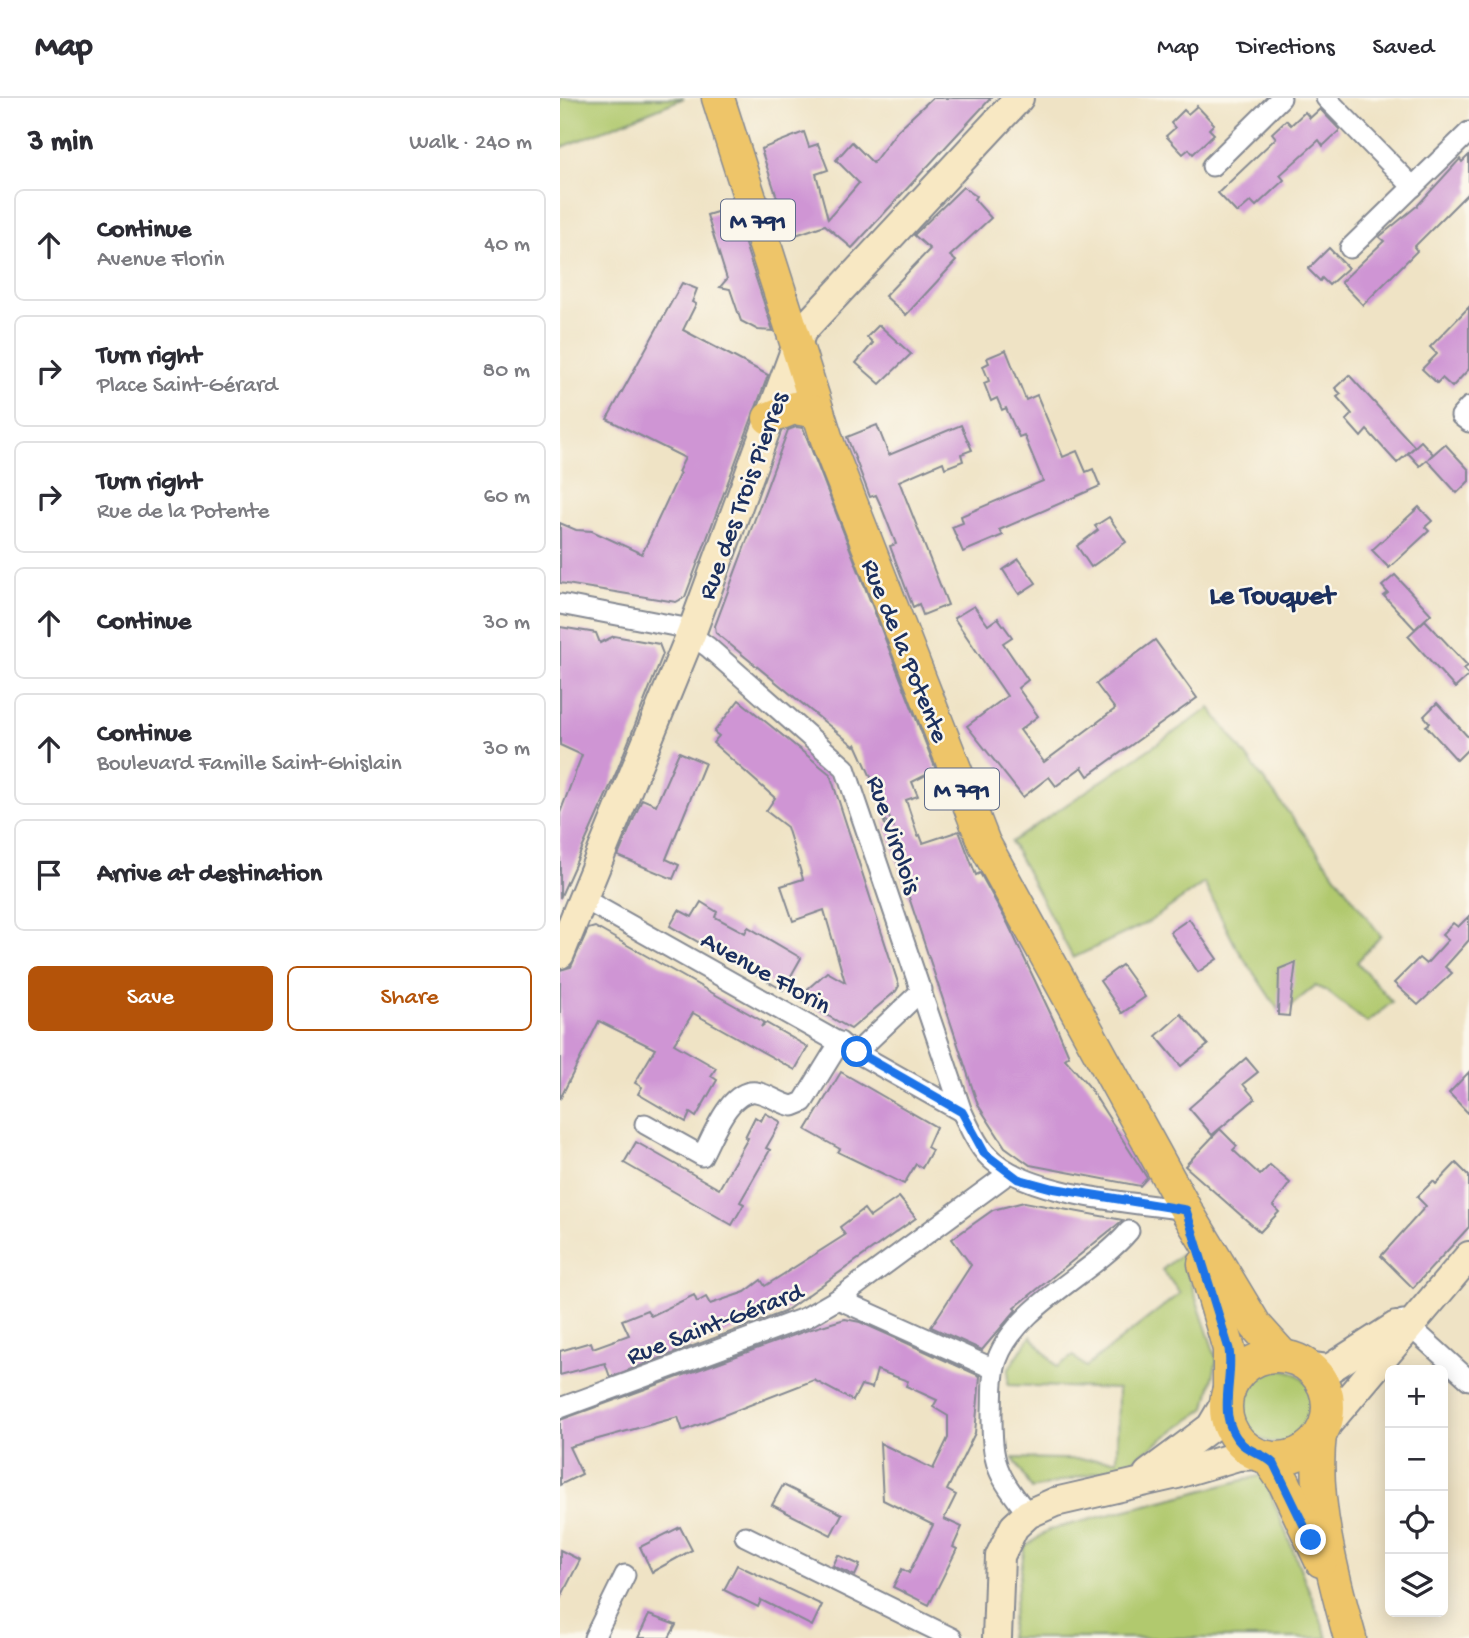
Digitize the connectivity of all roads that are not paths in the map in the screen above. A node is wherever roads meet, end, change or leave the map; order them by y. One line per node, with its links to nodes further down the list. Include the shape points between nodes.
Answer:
1 (718, 98): 9 (main road, Rue de la Potente / M 791)
2 (1019, 98): 9 (street, Rue des Trois Pierres, via 807,324)
3 (1281, 98): 6 (street)
4 (1325, 98): 7 (street)
5 (1469, 132): 7 (street)
6 (1212, 166)
7 (1413, 187): 8 (street)
8 (1350, 248)
9 (796, 342): 11 (main road, Rue de la Potente / M 791); 12 (street, Rue des Trois Pierres)
10 (1469, 407): 13 (street, via 1461,416)
11 (818, 412): 12 (main road, via 794,408); 23 (main road, Rue de la Potente / M 791, via 984,844)
12 (769, 418): 15 (street, Rue des Trois Pierres)
13 (1469, 422)
14 (560, 604): 15 (street, Rue Virolois, via 664,621)
15 (691, 634): 16 (street, Rue des Trois Pierres); 18 (street, Rue Virolois, via 845,768)
16 (582, 898): 17 (street, Rue des Trois Pierres); 19 (street, Avenue Florin)
17 (560, 954)
18 (922, 990): 19 (street); 20 (street, Rue Virolois)
19 (848, 1047): 20 (street, Avenue Florin); 21 (street, via 803,1102 786,1105 752,1092 737,1097 702,1156)
20 (962, 1112): 22 (street, Rue Virolois, via 985,1154)
21 (645, 1124)
22 (1009, 1173): 23 (street, via 1051,1188); 26 (street, Rue Saint-Gérard)
23 (1186, 1210): 28 (main road, Rue de la Potente / M 791, via 1256,1326); 31 (main road, Rue de la Potente / M 791, via 1226,1335 1231,1361)
24 (1129, 1231): 29 (street, via 1017,1327)
25 (1469, 1256): 27 (street)
26 (838, 1299): 29 (street); 32 (street, Rue Saint-Gérard, via 797,1322)
27 (1407, 1323): 28 (street, via 1323,1370); 30 (street); 33 (street)
28 (1295, 1361): 31 (main road, via 1267,1357 1247,1366); 33 (main road, via 1321,1381 1329,1408)
29 (994, 1368): 36 (street, via 995,1463 1002,1481)
30 (1469, 1380)
31 (1228, 1396): 34 (main road, via 1232,1430 1243,1445); 35 (street, via 1211,1427 1192,1444)
32 (560, 1408)
33 (1322, 1431): 34 (main road, via 1300,1453); 39 (main road, via 1320,1487)
34 (1263, 1456): 35 (street, via 1238,1456); 39 (main road, via 1284,1482)
35 (1126, 1485): 36 (street, via 1055,1502)
36 (1028, 1514): 42 (street, via 1014,1527 1000,1556)
37 (745, 1536): 41 (street)
38 (625, 1575): 40 (street)
39 (1339, 1596): 43 (main road)
40 (594, 1638)
41 (952, 1638)
42 (997, 1638)
43 (1350, 1638)

